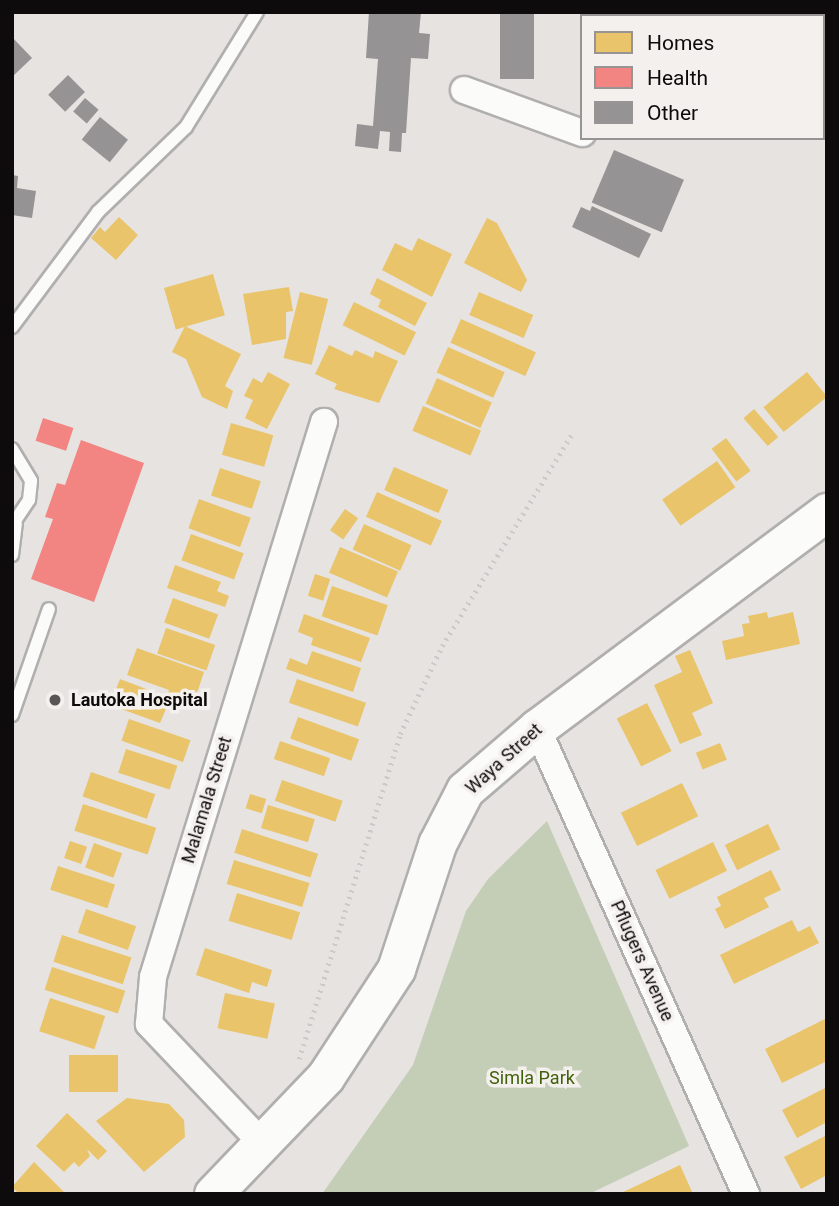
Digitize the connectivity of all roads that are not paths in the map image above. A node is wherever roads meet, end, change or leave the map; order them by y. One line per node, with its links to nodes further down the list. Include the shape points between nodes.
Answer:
1 (257, 12): 4 (lane, via 186,127 98,212)
2 (464, 90): 3 (street)
3 (580, 132)
4 (12, 327)
5 (324, 422): 13 (street, Malamala Street, via 153,977 149,1024)
6 (12, 449): 8 (lane, via 31,481 29,500)
7 (827, 513): 12 (main road, Waya Street)
8 (14, 525): 9 (lane)
9 (12, 555)
10 (49, 608): 11 (lane)
11 (12, 715)
12 (537, 727): 13 (main road, Waya Street, via 465,790 438,844 396,969 326,1076); 15 (street, Pflugers Avenue)
13 (261, 1142): 14 (main road, Waya Street)
14 (213, 1194)
15 (746, 1194)

